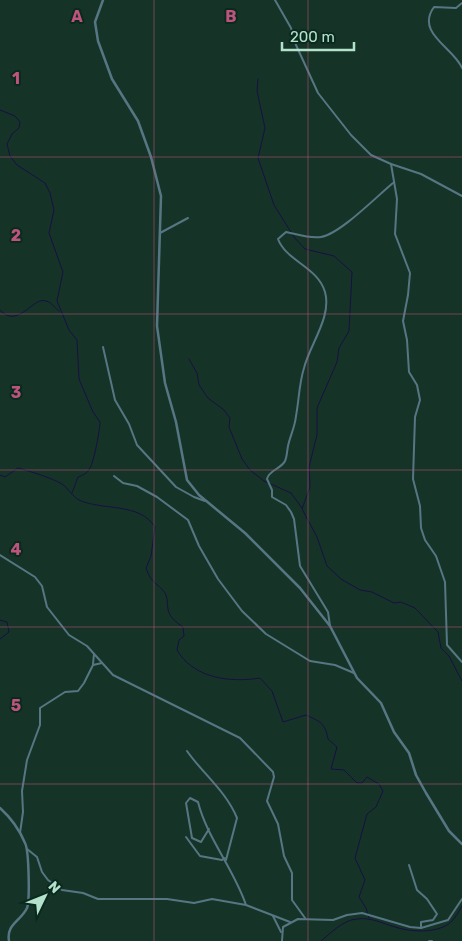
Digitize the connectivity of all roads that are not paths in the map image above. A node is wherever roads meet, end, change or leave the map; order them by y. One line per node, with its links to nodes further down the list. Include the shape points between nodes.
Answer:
1 (103, 0): 9 (street, via 95,31 107,68 138,121 151,157 162,203)
2 (276, 0): 5 (street, via 322,99 368,152)
3 (462, 3): 4 (street, via 456,8 434,7 430,26 433,36 455,56)
4 (462, 68)
5 (391, 164): 6 (street); 7 (street, via 421,174)
6 (393, 183): 14 (street, via 346,225 327,235 318,237 286,232 278,239 286,251 317,277 324,288 326,301 321,325 304,369 286,460 267,479 272,497 286,505 292,515 300,566 328,612); 16 (street, via 397,206 396,236 410,273 402,321 409,372 417,385 420,400 415,414 413,479 420,506 421,528 436,556 444,582 447,645)
7 (462, 196)
8 (188, 218): 9 (street)
9 (160, 233): 12 (street, via 156,314 161,360 185,475)
10 (103, 346): 12 (street, via 115,400 137,445 176,487)
11 (114, 476): 19 (street, via 157,497 188,520 218,579 260,629 310,661 335,665)
12 (205, 501): 14 (street, via 241,530 300,588)
13 (0, 555): 15 (street, via 35,576 42,586 47,607 70,635)
14 (330, 626): 19 (street)
15 (94, 654): 17 (street); 18 (street)
16 (462, 662)
17 (102, 663): 18 (street); 32 (street, via 123,681 240,738 273,772 267,802 278,824 284,856 292,873 292,900)
18 (93, 665): 23 (street, via 78,691 66,692 40,708 40,725 26,760)
19 (354, 673): 25 (street, via 381,703 391,728 409,753 426,793)
20 (187, 750): 27 (street, via 200,769 211,777 236,815 237,822)
21 (0, 808): 23 (street)
22 (209, 829): 22 (street, via 198,802 190,798 186,803 192,838 201,842); 27 (street)
23 (20, 835): 26 (street)
24 (186, 837): 27 (street, via 200,856)
25 (462, 844)
26 (27, 849): 30 (street, via 37,858 43,874 52,884 96,899 167,899 194,903 211,899); 36 (street, via 29,900 25,911 10,928)
27 (226, 859): 30 (street)
28 (409, 865): 34 (street, via 417,890 437,914 433,920 422,921)
29 (462, 899): 34 (street, via 448,920)
30 (246, 905): 31 (street)
31 (272, 914): 33 (street); 35 (street)
32 (305, 918): 33 (street); 34 (street, via 333,920 368,913)
33 (290, 922): 35 (street, via 283,927)
34 (420, 928)
35 (281, 934): 37 (street)
36 (9, 941)
37 (282, 941)

